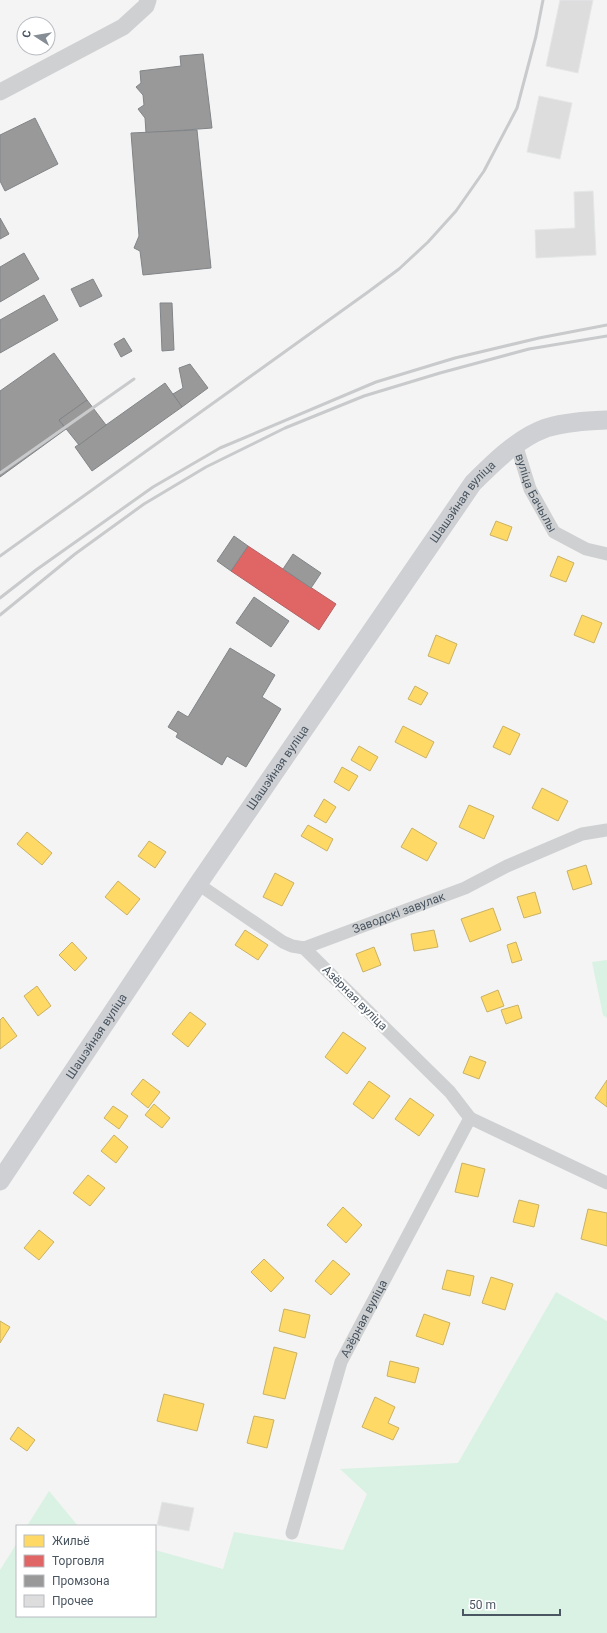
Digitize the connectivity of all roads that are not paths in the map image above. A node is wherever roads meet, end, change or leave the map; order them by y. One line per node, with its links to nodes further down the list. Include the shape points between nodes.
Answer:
1 (148, 0): 2 (street, via 146,6 123,27)
2 (0, 92)
3 (607, 420): 4 (main road, Шашэйная вуліца, via 581,421 546,428)
4 (516, 444): 5 (street, вуліца Бачылы, via 530,489 554,532 586,549); 7 (main road, Шашэйная вуліца, via 473,483)
5 (607, 554)
6 (607, 830): 8 (street, Заводскі завулак, via 582,834 507,866 465,888)
7 (198, 884): 8 (street, via 283,942); 10 (main road, Шашэйная вуліца)
8 (304, 948): 9 (street, Азёрная вуліца, via 450,1092)
9 (470, 1118): 11 (street, Азёрная вуліца); 12 (street, Азёрная вуліца, via 341,1362)
10 (0, 1181)
11 (607, 1183)
12 (292, 1533)

